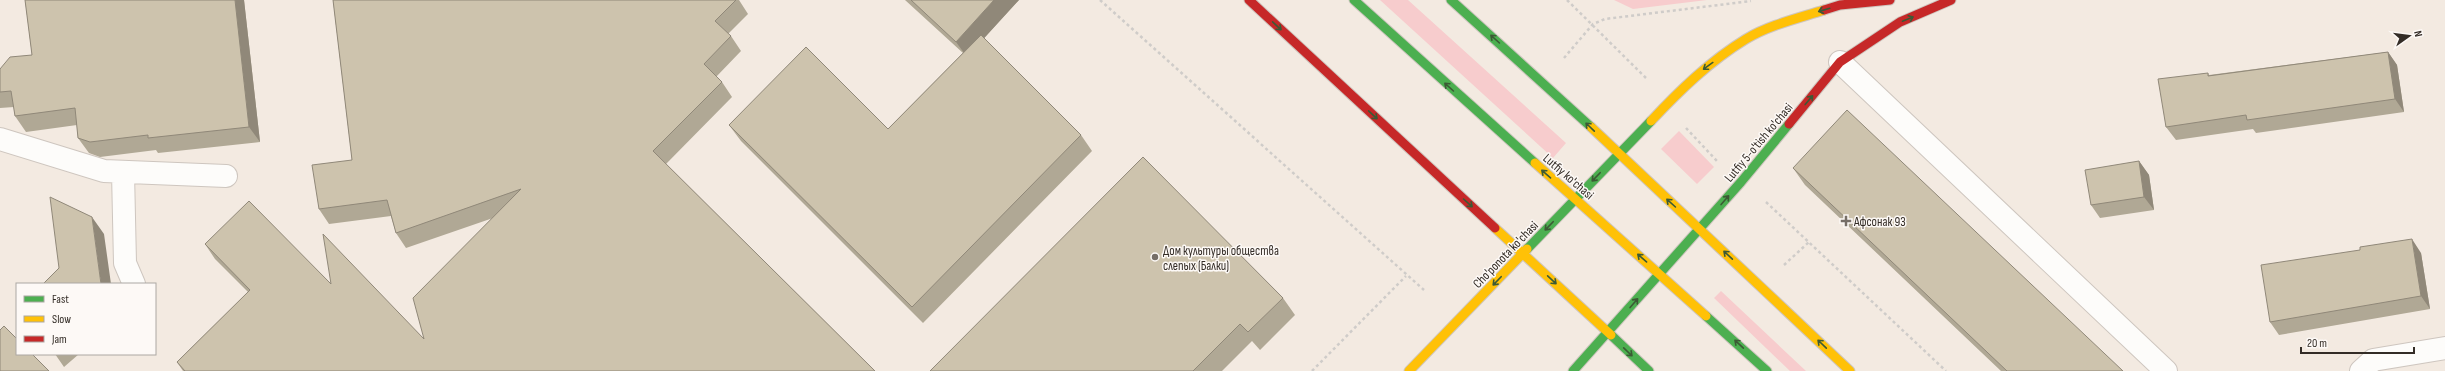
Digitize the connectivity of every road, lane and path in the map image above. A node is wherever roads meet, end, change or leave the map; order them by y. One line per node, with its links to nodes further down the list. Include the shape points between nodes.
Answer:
1 (1100, 0): 26 (path)
2 (1249, 0): 23 (main road, one-way to 23)
3 (1354, 0): 20 (main road, Lutfiy ko'chasi, one-way to 3)
4 (1451, 0): 15 (main road, one-way to 4, via 1543,82)
5 (1567, 0): 9 (path)
6 (1759, 0): 9 (path, via 1605,19)
7 (1890, 0): 15 (main road, one-way to 15, via 1840,5 1788,21 1747,38 1690,79)
8 (1951, 0): 11 (main road, Lutfiy 5-o'tish ko'chasi, one-way to 8, via 1900,22)
9 (1593, 24): 10 (path); 12 (path)
10 (1564, 59)
11 (1840, 62): 21 (main road, Lutfiy 5-o'tish ko'chasi, one-way to 11); 38 (street)
12 (1652, 84)
13 (1682, 124): 16 (path)
14 (0, 139): 17 (street, via 104,171)
15 (1618, 155): 20 (main road, Cho'ponota ko'chasi, one-way to 20); 21 (main road, one-way to 15)
16 (1719, 163)
17 (123, 172): 18 (street); 27 (street, via 125,263)
18 (226, 176)
19 (1761, 198): 22 (path)
20 (1575, 199): 23 (main road, Cho'ponota ko'chasi, one-way to 23); 25 (main road, Lutfiy ko'chasi, one-way to 20)
21 (1700, 229): 25 (main road, Lutfiy 5-o'tish ko'chasi); 36 (main road, one-way to 21)
22 (1808, 242): 24 (path); 37 (path)
23 (1524, 253): 29 (main road, one-way to 29); 32 (main road, Cho'ponota ko'chasi, one-way to 32)
24 (1782, 267)
25 (1660, 273): 29 (main road, Lutfiy 5-o'tish ko'chasi, one-way to 25); 35 (main road, Lutfiy ko'chasi, one-way to 25)
26 (1406, 276): 28 (path); 31 (path)
27 (134, 283)
28 (1424, 290)
29 (1608, 332): 33 (main road); 34 (main road, one-way to 34)
30 (2445, 348): 39 (street, via 2373,360)
31 (1312, 371)
32 (1409, 371)
33 (1573, 371)
34 (1649, 371)
35 (1767, 371)
36 (1850, 371)
37 (1946, 371)
38 (2166, 371)
39 (2361, 371)

